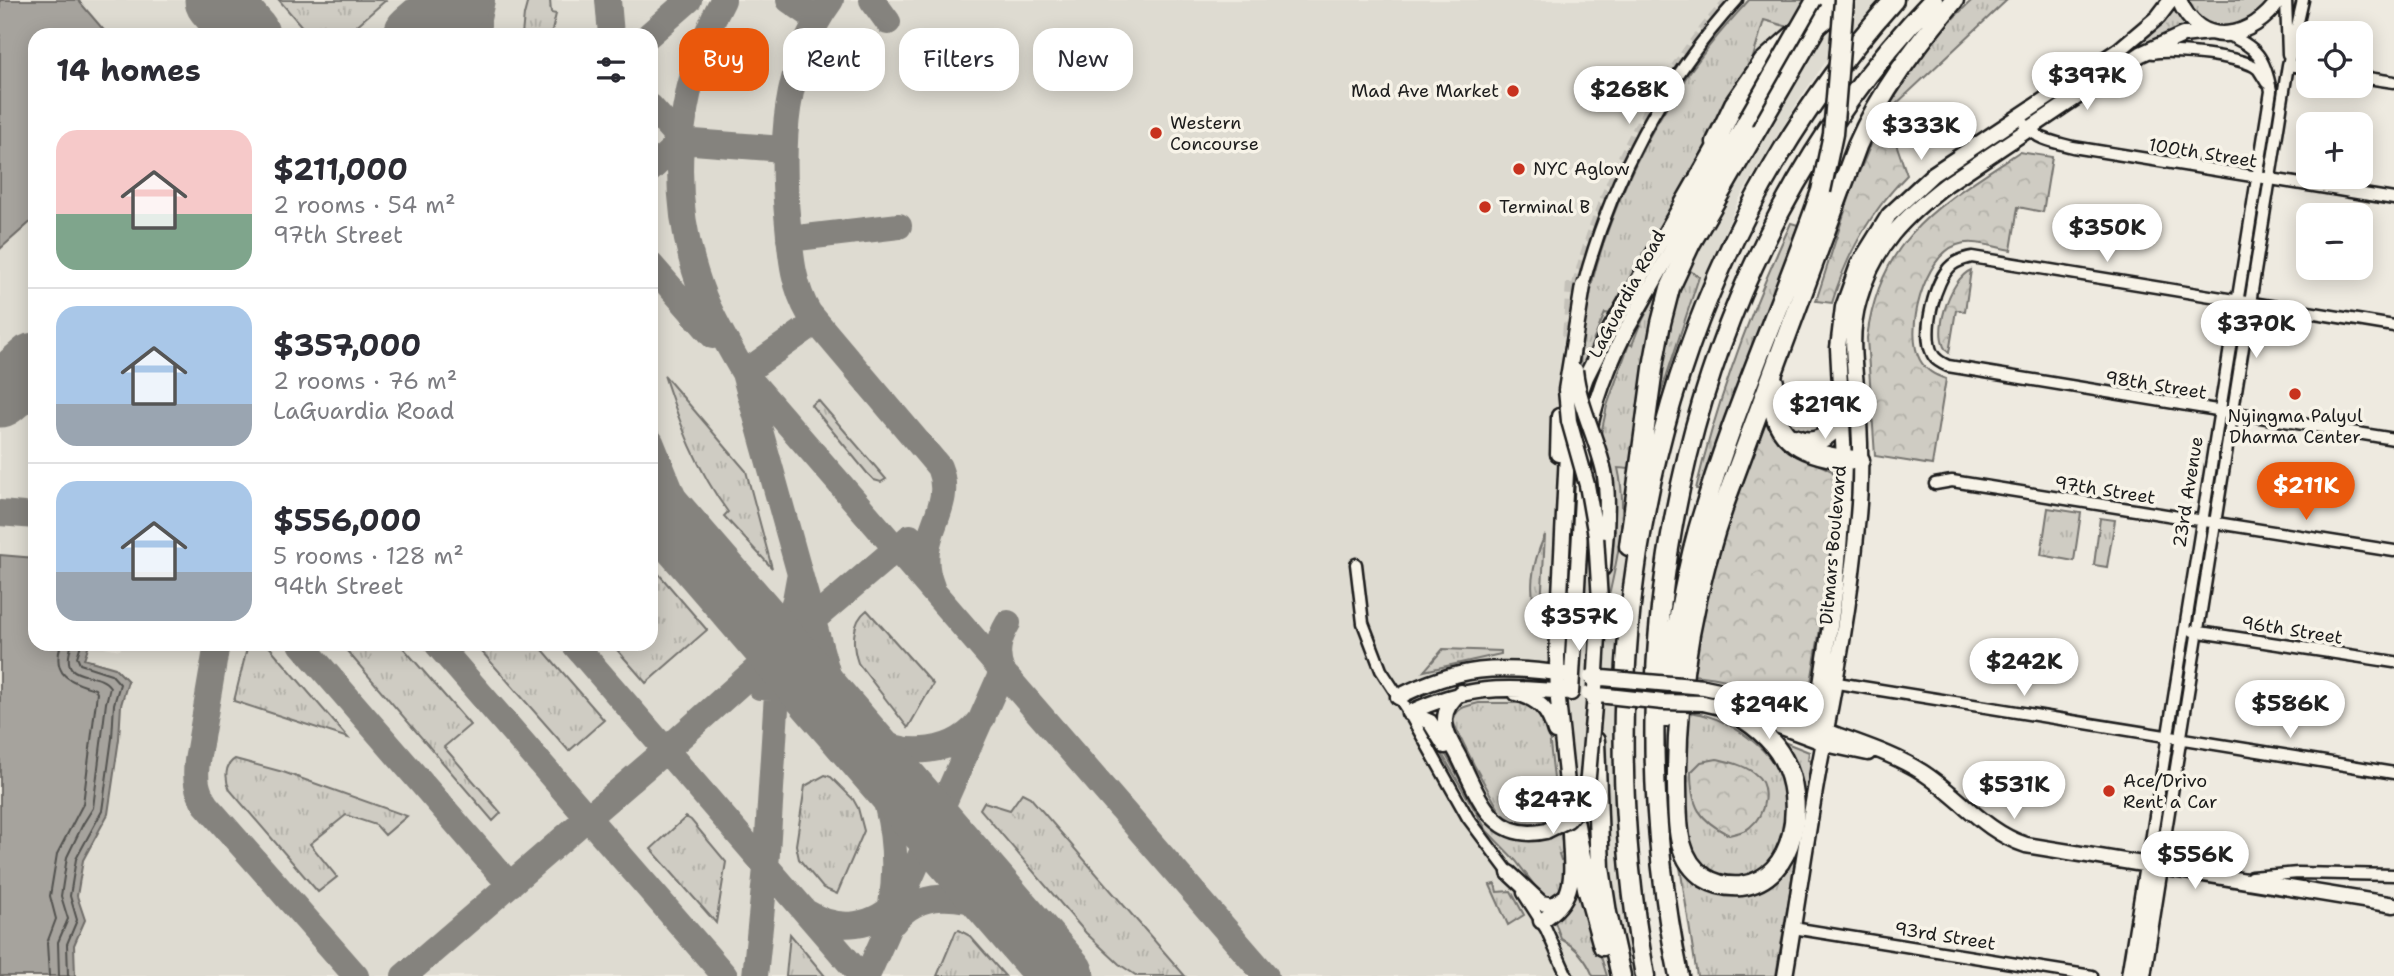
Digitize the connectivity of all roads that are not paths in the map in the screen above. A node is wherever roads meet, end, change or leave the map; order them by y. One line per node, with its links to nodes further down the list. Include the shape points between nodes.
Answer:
1 (1737, 0): 28 (street, via 1685,64 1636,145 1606,213)
2 (1814, 0): 51 (street, LaGuardia Road, bridge, via 1624,334 1595,405 1584,462)
3 (1833, 0): 24 (highway, via 1763,62 1734,104)
4 (1847, 0): 13 (street, LaGuardia Road); 68 (highway, bridge, via 1833,134 1821,191 1734,418 1685,584)
5 (1894, 0): 60 (highway, via 1834,71 1777,156 1743,217 1701,316 1677,384 1648,494 1627,642)
6 (1933, 0): 68 (highway, via 1870,74 1795,185 1753,267 1715,364 1686,458 1666,557 1655,668)
7 (1954, 0): 30 (highway, via 1900,68 1871,115)
8 (2171, 0): 22 (street, Ditmars Boulevard, via 2129,42)
9 (2179, 0): 14 (street, via 2189,19)
10 (2279, 0): 15 (street, via 2246,28)
11 (2286, 0): 17 (street, 23rd Avenue)
12 (2303, 0): 17 (street, 23rd Avenue)
13 (1814, 31): 24 (street, LaGuardia Road, via 1753,88); 60 (highway, via 1690,243 1665,305 1629,540)
14 (2208, 32): 15 (street, Ditmars Boulevard); 16 (street, Ditmars Boulevard, via 2183,35)
15 (2225, 34): 21 (street, 23rd Avenue, via 2262,57)
16 (2127, 65): 21 (street, via 2155,52 2174,50 2240,61 2258,69); 23 (street, Ditmars Boulevard)
17 (2288, 65): 18 (street); 26 (street, 23rd Avenue)
18 (2296, 66)
19 (2373, 79): 20 (street)
20 (2394, 82)
21 (2271, 91): 25 (street, 23rd Avenue)
22 (2019, 116): 23 (street); 36 (street, Ditmars Boulevard, via 1933,174 1889,215 1867,248 1849,287 1840,326)
23 (2028, 130): 25 (street, 100th Street, via 2073,147); 39 (street, Ditmars Boulevard, via 1916,208 1878,252 1861,293 1854,326 1859,420)
24 (1716, 142): 41 (street, LaGuardia Road, via 1583,384 1569,429)
25 (2258, 178): 26 (street, 100th Street); 29 (street, 23rd Avenue)
26 (2270, 180): 27 (street, 100th Street); 29 (street, 23rd Avenue)
27 (2394, 199)
28 (1583, 286): 46 (street, bridge, via 1566,401 1594,520)
29 (2244, 302): 31 (street); 33 (street, 23rd Avenue); 33 (street, 98th Street, via 1972,257 1948,269 1929,323 1934,357 1954,367); 34 (street, 23rd Avenue)
30 (1797, 310): 37 (highway, via 1773,389); 58 (highway, via 1710,546 1692,620 1680,703 1677,773 1682,849 1702,876 1739,886 1759,880 1780,860 1793,828 1795,800 1791,776 1779,751)
31 (2394, 326)
32 (1575, 370): 46 (street, bridge, via 1607,492)
33 (2221, 411): 34 (street, 98th Street); 42 (street, 23rd Avenue)
34 (2232, 413): 38 (street, 98th Street); 43 (street, 23rd Avenue)
35 (1559, 416): 41 (street, via 1558,480)
36 (1842, 421): 37 (highway, via 1815,442 1798,440); 39 (street, Ditmars Boulevard)
37 (1783, 429): 39 (highway, via 1805,451)
38 (2394, 439)
39 (1852, 460): 52 (street, Ditmars Boulevard, via 1853,569)
40 (1935, 484): 42 (street, 97th Street, via 1952,481)
41 (1565, 511): 50 (street, LaGuardia Road)
42 (2203, 521): 43 (street, 97th Street); 47 (street, 23rd Avenue)
43 (2214, 523): 44 (street, 97th Street); 48 (street, 23rd Avenue)
44 (2394, 551)
45 (1356, 564): 56 (street, via 1367,637)
46 (1600, 601): 57 (street, bridge)
47 (2186, 630): 48 (street, 96th Street); 62 (street, 23rd Avenue)
48 (2197, 632): 49 (street, 96th Street); 63 (street, 23rd Avenue)
49 (2394, 662)
50 (1557, 673): 51 (street); 55 (street, LaGuardia Road); 56 (street, via 1474,669)
51 (1572, 675): 55 (street, LaGuardia Road); 61 (street, bridge, via 1735,694)
52 (1829, 682): 61 (street, Ditmars Boulevard); 62 (street)
53 (1487, 689): 54 (street); 55 (street); 64 (street, via 1519,694 1541,705 1551,718)
54 (1461, 692): 59 (street); 66 (street, via 1446,710 1445,724)
55 (1564, 692): 57 (street); 64 (street)
56 (1398, 696): 59 (street)
57 (1591, 700): 58 (street, bridge); 66 (street, bridge, via 1585,794 1568,820 1546,831 1524,833 1501,825 1483,807); 79 (highway, bridge, via 1600,868)
58 (1724, 707): 61 (street)
59 (1409, 713): 66 (street, via 1430,722); 70 (street, via 1472,825)
60 (1623, 726): 80 (highway, via 1629,864)
61 (1824, 734): 69 (street, via 1926,774 2014,841); 76 (street, Ditmars Boulevard)
62 (2168, 737): 63 (street); 69 (street, 23rd Avenue)
63 (2180, 738): 65 (street); 69 (street, 23rd Avenue)
64 (1564, 755): 67 (street)
65 (2394, 772)
66 (1472, 785)
67 (1569, 794): 73 (street); 78 (highway, via 1592,909)
68 (1656, 795): 81 (highway, via 1663,878)
69 (2154, 867): 72 (street); 84 (street, 23rd Avenue); 85 (street, 23rd Avenue)
70 (1509, 873): 73 (street, via 1545,904 1557,903); 75 (street)
71 (2394, 875): 72 (street, via 2298,873)
72 (2235, 879): 74 (street)
73 (1570, 888): 75 (street, via 1559,908)
74 (2394, 905)
75 (1541, 921): 77 (street)
76 (1793, 928): 82 (street, Ditmars Boulevard); 83 (street, 93rd Street)
77 (1567, 976)
78 (1613, 976)
79 (1621, 976)
80 (1645, 976)
81 (1679, 976)
82 (1786, 976)
83 (2092, 976)
84 (2129, 976)
85 (2143, 976)

